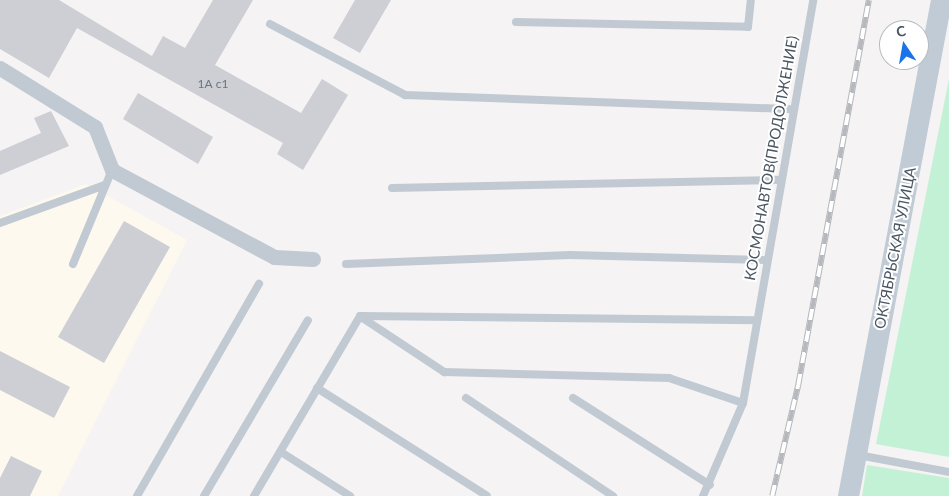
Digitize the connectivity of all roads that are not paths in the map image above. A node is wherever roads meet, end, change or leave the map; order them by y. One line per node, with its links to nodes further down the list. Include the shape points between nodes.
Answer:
1 (751, 0): 4 (lane, via 748,27)
2 (813, 0): 7 (lane, КОСМОНАВТОВ(ПРОДОЛЖЕНИЕ))
3 (941, 0): 26 (main road, ОКТЯБРЬСКАЯ УЛИЦА)
4 (516, 22)
5 (270, 24): 7 (lane, via 406,95)
6 (0, 68): 8 (street, via 95,127)
7 (793, 109): 9 (lane, КОСМОНАВТОВ(ПРОДОЛЖЕНИЕ))
8 (112, 170): 10 (lane); 13 (street, via 274,256)
9 (781, 180): 11 (lane); 14 (lane, КОСМОНАВТОВ(ПРОДОЛЖЕНИЕ))
10 (105, 185): 12 (lane); 15 (lane)
11 (392, 188)
12 (0, 223)
13 (313, 259)
14 (767, 260): 16 (lane, via 570,255); 20 (lane, КОСМОНАВТОВ(ПРОДОЛЖЕНИЕ))
15 (72, 264)
16 (346, 264)
17 (259, 284): 29 (lane)
18 (360, 316): 20 (lane); 21 (lane); 24 (lane, via 444,372 669,378)
19 (308, 320): 30 (lane)
20 (757, 320): 24 (lane, КОСМОНАВТОВ(ПРОДОЛЖЕНИЕ))
21 (317, 388): 25 (lane); 33 (lane)
22 (466, 398): 34 (lane)
23 (573, 398): 28 (lane)
24 (744, 403): 28 (lane, КОСМОНАВТОВ(ПРОДОЛЖЕНИЕ))
25 (280, 452): 31 (lane); 32 (lane)
26 (856, 455): 27 (lane); 36 (main road, ОКТЯБРЬСКАЯ УЛИЦА)
27 (949, 472)
28 (710, 485): 35 (lane, КОСМОНАВТОВ(ПРОДОЛЖЕНИЕ))
29 (137, 496)
30 (204, 496)
31 (254, 496)
32 (350, 496)
33 (487, 496)
34 (613, 496)
35 (703, 496)
36 (848, 496)

